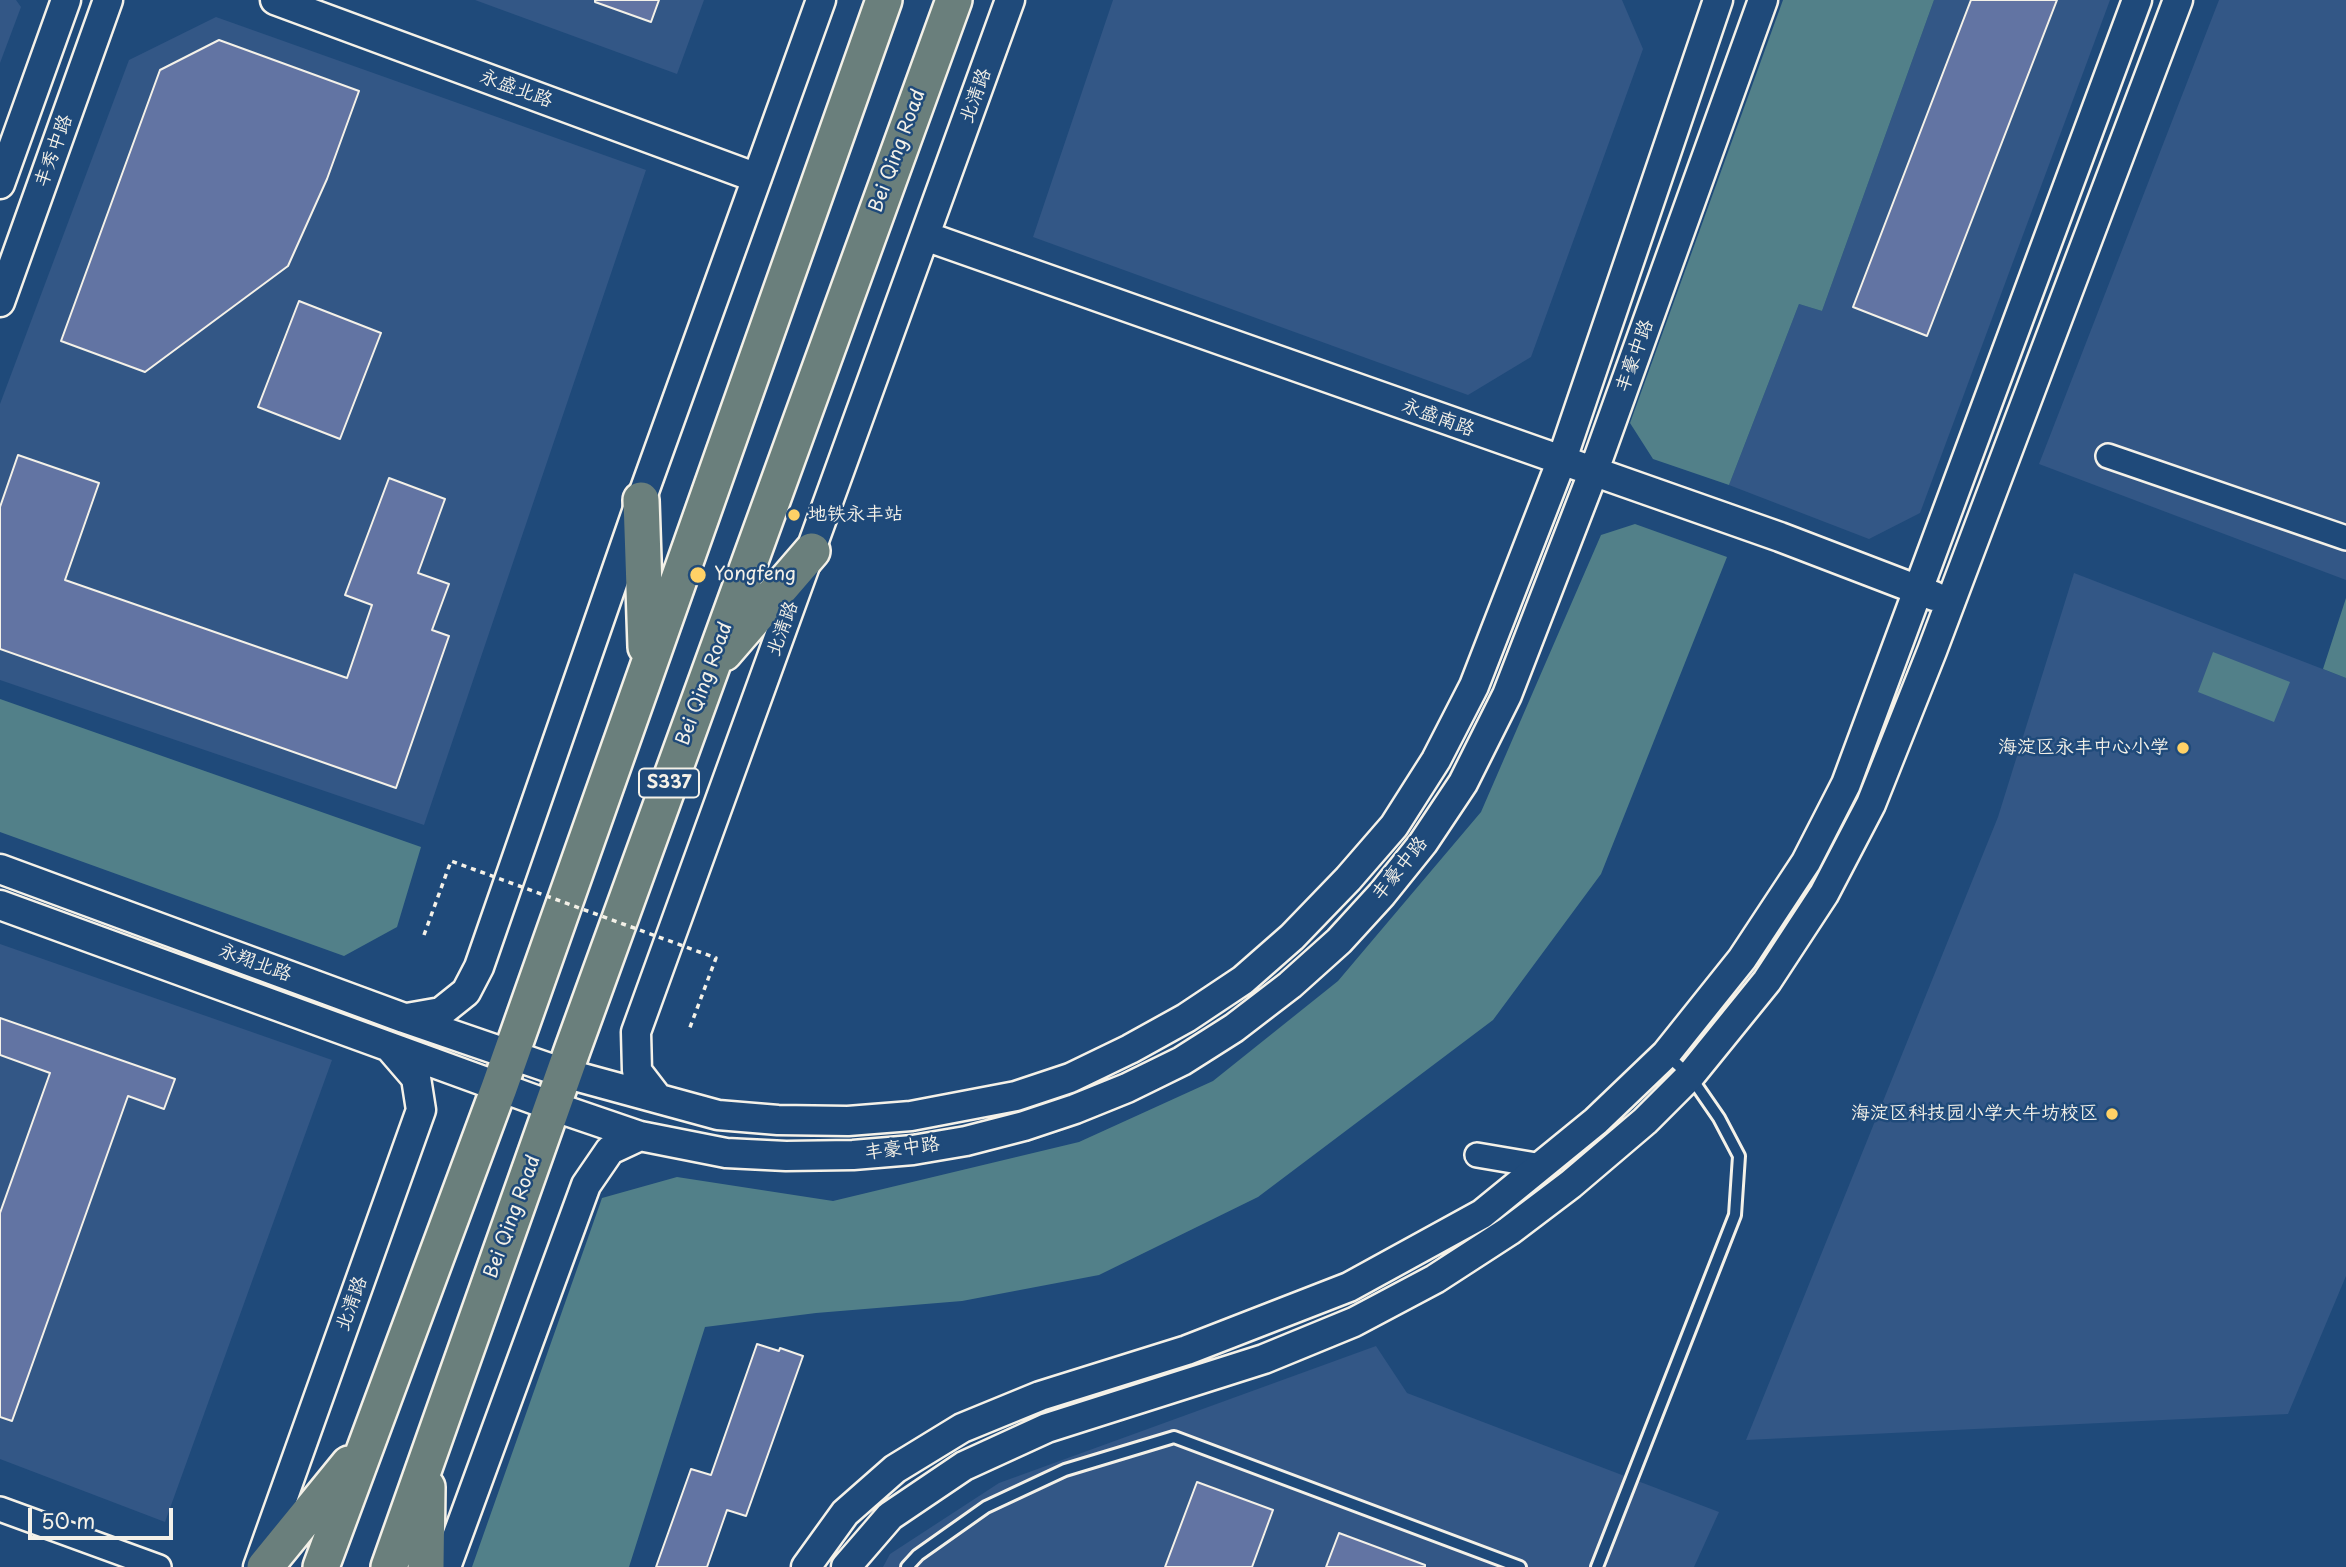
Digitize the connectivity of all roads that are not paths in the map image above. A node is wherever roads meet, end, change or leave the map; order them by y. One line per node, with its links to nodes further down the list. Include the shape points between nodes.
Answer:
1 (66, 0): 13 (street, 丰秀中路)
2 (108, 0): 15 (street, 丰秀中路)
3 (275, 0): 12 (street, 永盛北路)
4 (821, 0): 12 (street)
5 (884, 0): 24 (main road, S337)
6 (954, 0): 25 (main road, Bei Qing Road / S337)
7 (1010, 0): 14 (street, 北清路)
8 (1718, 0): 17 (street, 丰豪中路)
9 (1763, 0): 18 (street, 丰豪中路)
10 (2137, 0): 22 (street)
11 (2178, 0): 23 (street)
12 (757, 178): 19 (street)
13 (0, 184)
14 (925, 236): 17 (street, 永盛南路); 21 (street, 北清路)
15 (0, 302)
16 (2108, 456): 20 (street)
17 (1562, 462): 18 (street, 永盛南路); 35 (street, 丰豪中路, via 1474,686 1436,760 1394,826 1348,879 1292,937 1242,979 1130,1049 1070,1078 1016,1096 911,1116 860,1120 718,1115)
18 (1593, 473): 22 (street, 永盛南路); 37 (street, 丰豪中路, via 1507,695 1463,783 1382,894 1290,985 1234,1028 1127,1088 1024,1126 966,1141 914,1150 786,1156 726,1153)
19 (641, 500): 24 (main road); 28 (street, via 479,967 466,992 441,1012)
20 (2346, 538)
21 (812, 551): 25 (main road); 35 (street, 北清路, via 636,1032 637,1071)
22 (1918, 590): 23 (street, 永盛南路); 31 (street, via 1846,784 1805,862 1742,959)
23 (1950, 602): 33 (street, via 1871,804 1824,894 1767,981)
24 (647, 668): 30 (main road, S337)
25 (710, 668): 32 (main road, Bei Qing Road / S337)
26 (0, 869): 28 (street, 永翔北路)
27 (0, 905): 29 (street, 永翔北路)
28 (404, 1018): 30 (street, 永翔北路)
29 (389, 1047): 34 (street, 永翔北路); 44 (street, 北清路, via 416,1078 421,1110)
30 (511, 1054): 32 (street, 丰豪中路); 34 (main road, S337)
31 (1666, 1054): 33 (lane); 39 (street)
32 (564, 1073): 35 (street, 丰豪中路); 36 (main road, Bei Qing Road / S337)
33 (1689, 1076): 51 (street, via 1571,1184 1435,1279 1354,1322 1264,1359 1047,1428 964,1466 890,1516); 54 (lane, via 1739,1156 1735,1215)
34 (499, 1088): 36 (street, 丰豪中路); 40 (main road, S337)
35 (657, 1097)
36 (552, 1106): 37 (street, 丰豪中路); 41 (main road, Bei Qing Road / S337)
37 (640, 1136): 49 (street, via 610,1150 586,1185)
38 (1477, 1155): 39 (street)
39 (1542, 1166): 50 (street, via 1482,1214 1349,1287 1188,1350 1040,1396 962,1428 895,1469 845,1513)
40 (367, 1443): 45 (main road); 46 (main road, S337)
41 (428, 1457): 47 (main road, Bei Qing Road / S337); 48 (main road)
42 (0, 1509): 43 (street)
43 (159, 1567)
44 (258, 1567)
45 (265, 1567)
46 (321, 1567)
47 (389, 1567)
48 (426, 1567)
49 (446, 1567)
50 (806, 1567)
51 (846, 1567)
52 (907, 1567): 53 (lane, via 986,1507 1065,1470 1174,1437)
53 (1520, 1567)
54 (1597, 1567)

